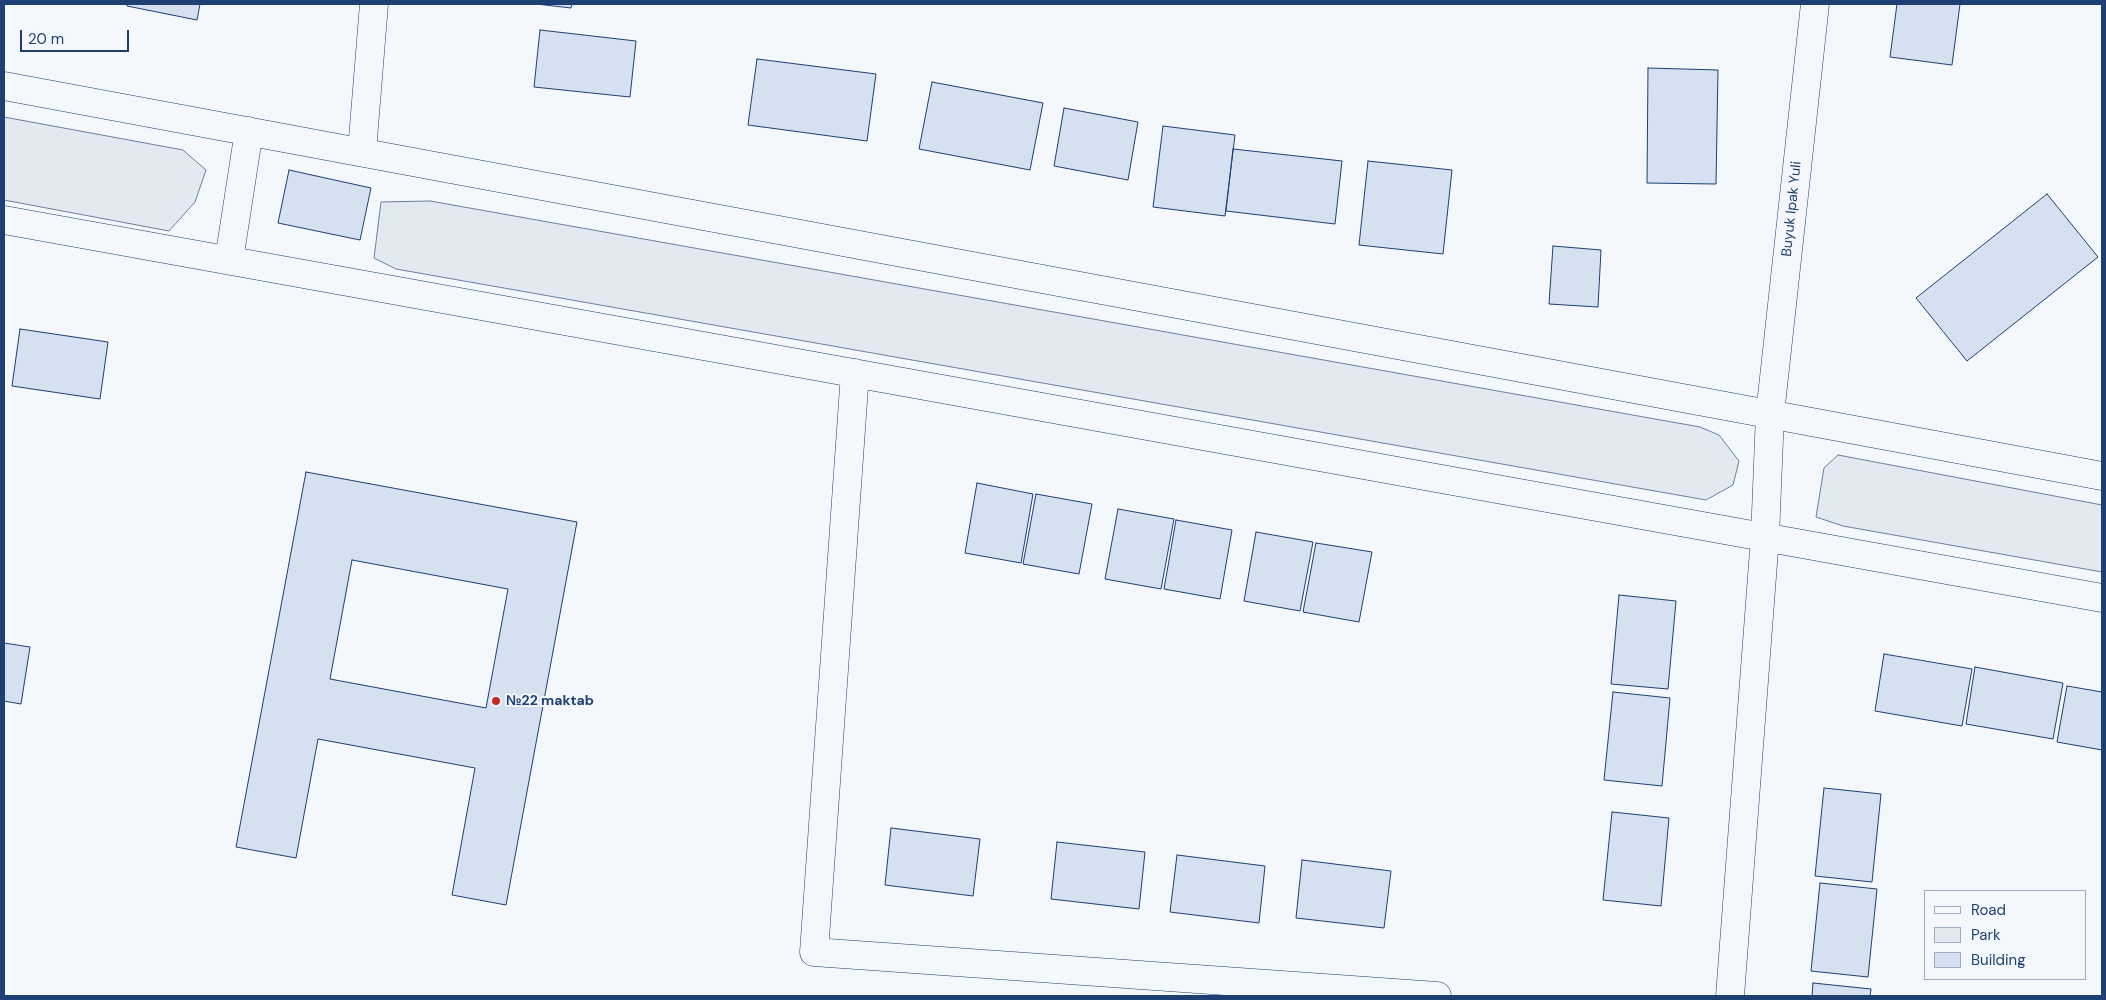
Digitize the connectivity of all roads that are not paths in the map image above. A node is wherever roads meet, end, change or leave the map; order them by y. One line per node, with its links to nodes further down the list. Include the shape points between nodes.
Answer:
1 (374, 4): 5 (street)
2 (1815, 4): 9 (street, Buyuk Ipak Yuli)
3 (4, 86): 4 (street)
4 (249, 131): 5 (street); 7 (street)
5 (362, 151): 9 (street)
6 (4, 220): 7 (street)
7 (229, 260): 8 (street)
8 (855, 373): 11 (street); 13 (street, via 814,952)
9 (1770, 414): 10 (street); 11 (street, Buyuk Ipak Yuli)
10 (2102, 476)
11 (1765, 537): 12 (street); 15 (street, Buyuk Ipak Yuli)
12 (2102, 598)
13 (1141, 986): 14 (street)
14 (1437, 996)
15 (1730, 996)

